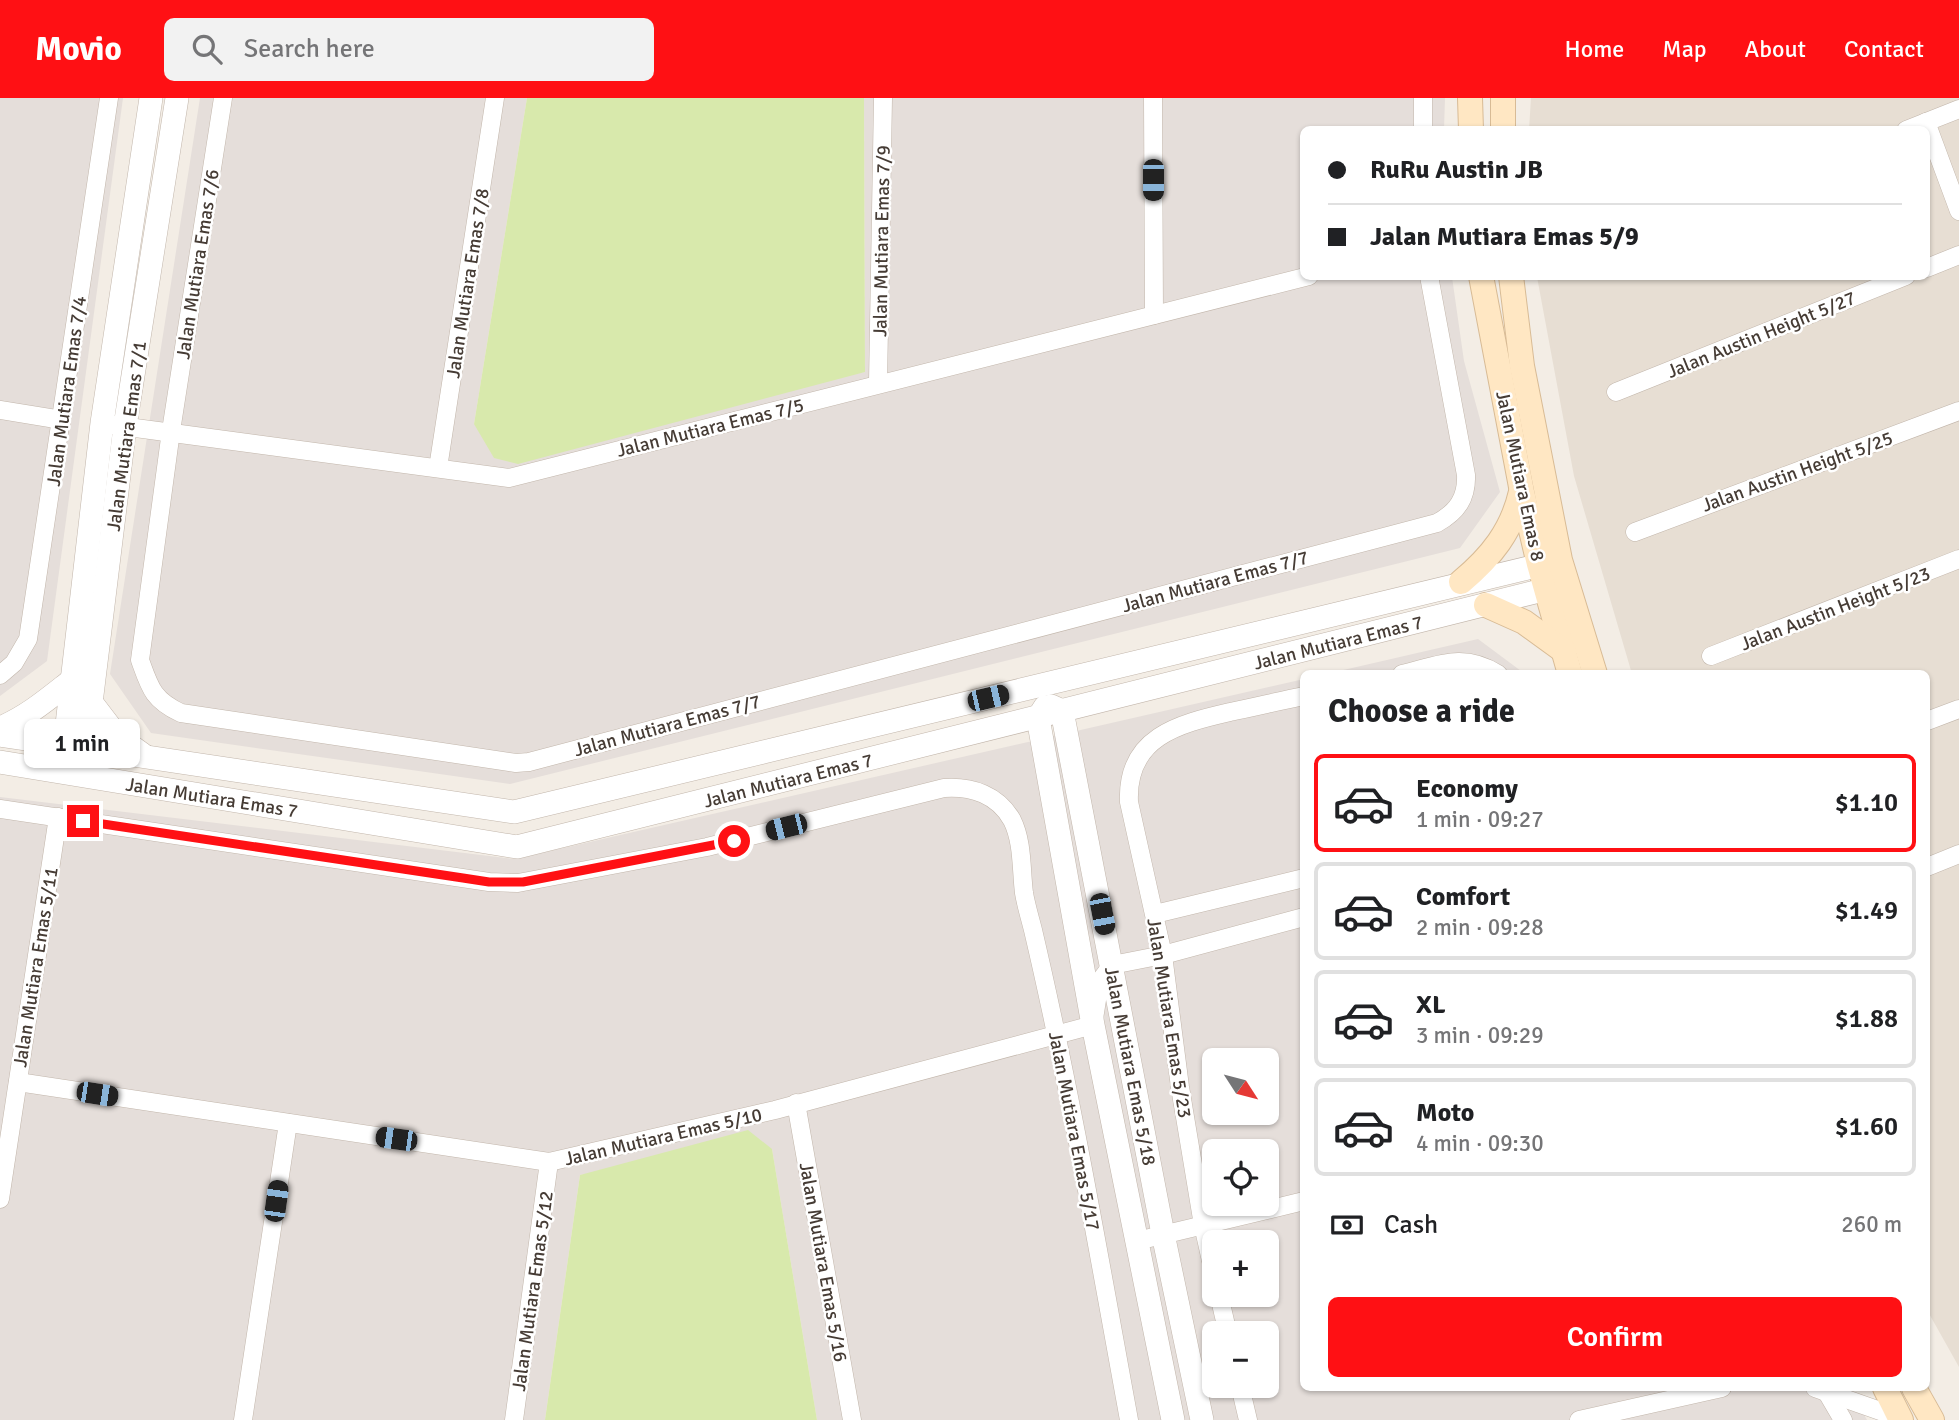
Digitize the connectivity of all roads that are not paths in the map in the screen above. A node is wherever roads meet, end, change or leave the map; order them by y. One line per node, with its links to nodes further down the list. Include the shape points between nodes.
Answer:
1 (108, 98): 32 (street, Jalan Mutiara Emas 7/4)
2 (151, 98): 33 (street, Jalan Mutiara Emas 7/1)
3 (177, 98): 34 (street, Jalan Mutiara Emas 7/1)
4 (223, 98): 35 (street, Jalan Mutiara Emas 7/6)
5 (495, 98): 36 (street, Jalan Mutiara Emas 7/8)
6 (883, 98): 28 (street, Jalan Mutiara Emas 7/9)
7 (1153, 98): 27 (street)
8 (1423, 98): 13 (street)
9 (1470, 98): 14 (main road)
10 (1503, 98): 15 (main road)
11 (1959, 109): 12 (street)
12 (1926, 122): 16 (street); 17 (street)
13 (1423, 126)
14 (1471, 126)
15 (1503, 126)
16 (1916, 126)
17 (1927, 126)
18 (1930, 133): 19 (street)
19 (1959, 212)
20 (1959, 256): 21 (street)
21 (1930, 267)
22 (1300, 278): 27 (street, Jalan Mutiara Emas 7/5)
23 (1430, 280): 35 (street, Jalan Mutiara Emas 7/7, via 1466,475 1464,498 1437,523 520,763 181,713 151,692 139,660)
24 (1482, 280): 37 (main road, Jalan Mutiara Emas 8)
25 (1511, 280): 40 (main road, Jalan Mutiara Emas 8)
26 (1896, 280): 29 (street, Jalan Austin Height 5/27)
27 (1154, 315): 28 (street, Jalan Mutiara Emas 7/5)
28 (878, 384): 36 (street, Jalan Mutiara Emas 7/5, via 509,478)
29 (1616, 392)
30 (0, 410): 32 (street)
31 (1959, 411): 38 (street, Jalan Austin Height 5/25)
32 (62, 420): 49 (street, Jalan Mutiara Emas 7/4, via 28,639 14,663)
33 (102, 423): 34 (street, Jalan Mutiara Emas 7/5); 51 (street, Jalan Mutiara Emas 7/1)
34 (125, 426): 35 (street, Jalan Mutiara Emas 7/5); 54 (street, Jalan Mutiara Emas 7/1)
35 (171, 431): 36 (street, Jalan Mutiara Emas 7/5)
36 (438, 468)
37 (1521, 492): 40 (main road, Jalan Mutiara Emas 8); 41 (main road, via 1516,514 1501,542)
38 (1635, 532)
39 (1959, 559): 44 (street, Jalan Austin Height 5/23)
40 (1549, 562): 41 (street, Jalan Mutiara Emas 7); 42 (main road, Jalan Mutiara Emas 8)
41 (1461, 582): 50 (street, Jalan Mutiara Emas 7)
42 (1556, 587): 43 (street, Jalan Mutiara Emas 7); 45 (main road, Jalan Mutiara Emas 8); 48 (main road, Jalan Mutiara Emas 8)
43 (1486, 605): 45 (main road, via 1524,622); 56 (street, Jalan Mutiara Emas 7)
44 (1710, 656)
45 (1567, 662)
46 (1419, 670): 47 (street, via 1461,660)
47 (1492, 670)
48 (1593, 670)
49 (0, 674)
50 (1078, 677): 52 (street, Jalan Mutiara Emas 7); 56 (street, via 1061,689)
51 (72, 680): 58 (street, via 41,705); 60 (street, Jalan Mutiara Emas 7/1)
52 (1015, 692): 56 (street); 61 (street, Jalan Mutiara Emas 7, via 514,812)
53 (1300, 697): 69 (street, Jalan Mutiara Emas 5/23, via 1206,718 1165,732 1146,747 1134,768 1129,802)
54 (91, 702): 60 (street, Jalan Mutiara Emas 7/1); 61 (street, via 117,736)
55 (1959, 709): 57 (street)
56 (1049, 711): 63 (street, Jalan Mutiara Emas 7, via 517,847); 72 (street, Jalan Mutiara Emas 5/18); 73 (street, Jalan Mutiara Emas 5/18)
57 (1930, 720)
58 (0, 728)
59 (0, 735): 60 (street, Jalan Mutiara Emas 7)
60 (75, 746): 61 (street, Jalan Mutiara Emas 7); 63 (street, Jalan Mutiara Emas 7/1)
61 (145, 757)
62 (0, 762): 63 (street, Jalan Mutiara Emas 7)
63 (71, 774)
64 (0, 809): 65 (street, Jalan Mutiara Emas 5/17)
65 (58, 817): 74 (street, Jalan Mutiara Emas 5/17, via 518,883 707,847 959,787 981,792 1004,808 1016,829 1025,895); 75 (street, Jalan Mutiara Emas 5/11)
66 (1959, 854): 67 (street)
67 (1930, 866)
68 (1300, 879): 69 (street)
69 (1154, 914): 71 (street, Jalan Mutiara Emas 5/23)
70 (1300, 918): 71 (street)
71 (1163, 955): 72 (street); 81 (street, Jalan Mutiara Emas 5/23)
72 (1112, 965): 73 (street, via 1099,986); 83 (street, Jalan Mutiara Emas 5/18)
73 (1093, 1025): 74 (street, Jalan Mutiara Emas 5/10); 84 (street, Jalan Mutiara Emas 5/18)
74 (1058, 1035): 76 (street, Jalan Mutiara Emas 5/10); 95 (street, Jalan Mutiara Emas 5/17)
75 (18, 1082): 77 (street, Jalan Mutiara Emas 5/10); 79 (street, Jalan Mutiara Emas 5/11)
76 (796, 1103): 78 (street, Jalan Mutiara Emas 5/10); 94 (street, Jalan Mutiara Emas 5/16)
77 (288, 1123): 78 (street, Jalan Mutiara Emas 5/10); 92 (street)
78 (549, 1162): 93 (street, Jalan Mutiara Emas 5/12)
79 (0, 1199)
80 (1300, 1202): 81 (street)
81 (1203, 1225): 82 (street, Jalan Mutiara Emas 5/23); 83 (street)
82 (1204, 1230)
83 (1163, 1234): 84 (street); 97 (street, Jalan Mutiara Emas 5/18)
84 (1137, 1241): 96 (street, Jalan Mutiara Emas 5/18)
85 (1706, 1391): 99 (street)
86 (1821, 1391): 100 (street)
87 (1825, 1391): 91 (street)
88 (1886, 1391): 91 (main road)
89 (1916, 1391): 101 (main road)
90 (1243, 1398): 98 (street)
91 (1900, 1419)
92 (243, 1420)
93 (514, 1420)
94 (852, 1420)
95 (1129, 1420)
96 (1173, 1420)
97 (1202, 1420)
98 (1248, 1420)
99 (1579, 1420)
100 (1843, 1420)
101 (1932, 1420)

